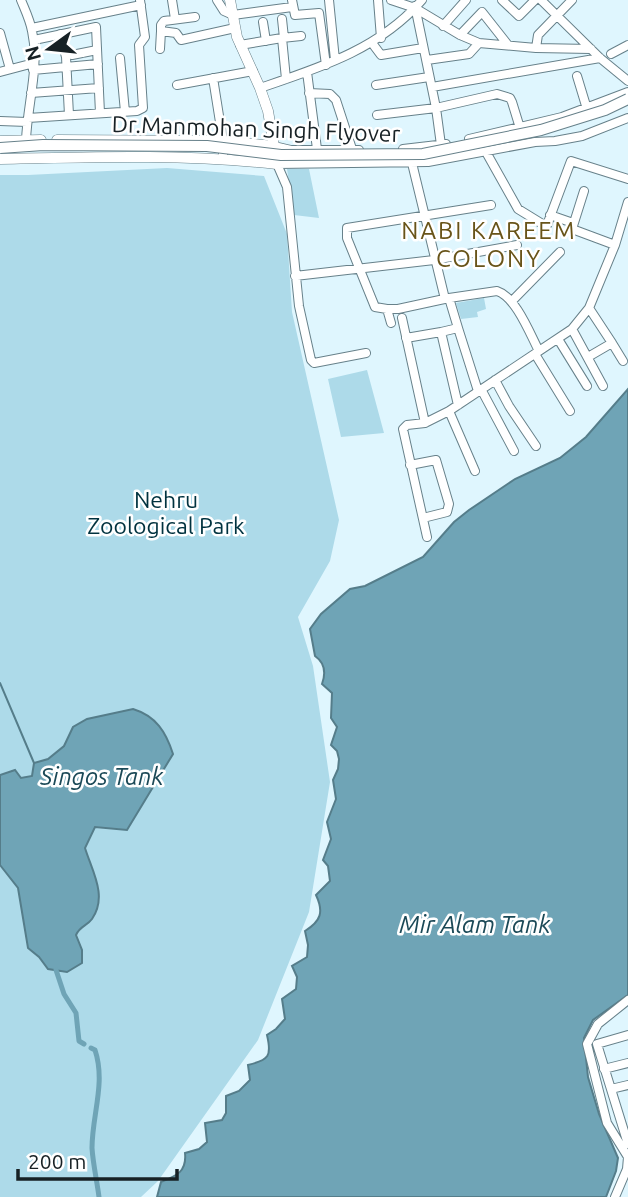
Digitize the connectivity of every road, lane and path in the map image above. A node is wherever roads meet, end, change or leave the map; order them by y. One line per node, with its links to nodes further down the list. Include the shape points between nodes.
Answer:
1 (21, 0): 24 (street)
2 (172, 0): 20 (street)
3 (217, 0): 17 (street)
4 (230, 0): 17 (main road)
5 (329, 0): 50 (street)
6 (378, 0): 33 (street)
7 (391, 0): 15 (street)
8 (422, 0): 15 (street)
9 (466, 0): 23 (street)
10 (502, 0): 11 (street, via 519,16)
11 (540, 0): 18 (street)
12 (572, 0): 18 (street)
13 (140, 2): 16 (street); 31 (street)
14 (292, 4): 17 (street); 53 (street, via 295,15 319,13)
15 (415, 4): 23 (street); 33 (street); 41 (street)
16 (116, 5): 24 (street)
17 (233, 15): 25 (main road)
18 (557, 16): 42 (street, via 538,35); 44 (street)
19 (195, 17): 20 (street)
20 (175, 19): 27 (street, via 162,23)
21 (282, 19): 32 (street)
22 (263, 22): 35 (street)
23 (443, 26): 29 (street)
24 (32, 28): 34 (street)
25 (235, 29): 27 (street, via 181,40 172,31); 38 (main road)
26 (0, 33): 56 (street)
27 (160, 33): 31 (street); 43 (street)
28 (60, 34): 34 (street); 45 (street, via 96,27); 55 (street)
29 (460, 35): 37 (street); 39 (street, via 482,12)
30 (301, 36): 32 (street)
31 (145, 37): 78 (street, via 139,45 143,108)
32 (283, 38): 35 (street); 63 (street)
33 (381, 38): 36 (street)
34 (34, 40): 54 (street)
35 (266, 41): 38 (street)
36 (372, 43): 41 (street, via 381,55); 50 (street)
37 (479, 43): 39 (street); 51 (street, via 469,54)
38 (240, 45): 57 (main road)
39 (508, 45): 42 (street)
40 (628, 45): 46 (street)
41 (423, 48): 51 (street)
42 (536, 48): 44 (street)
43 (160, 49)
44 (591, 49): 49 (street)
45 (97, 50): 47 (street); 52 (street)
46 (611, 54)
47 (72, 55)
48 (120, 58): 78 (street)
49 (600, 58): 64 (street); 67 (street)
50 (335, 60): 53 (street)
51 (427, 60): 61 (street)
52 (98, 64): 55 (street); 68 (street)
53 (326, 65): 59 (street)
54 (33, 66): 55 (street); 56 (street); 72 (street)
55 (66, 66): 70 (street)
56 (10, 69): 58 (street)
57 (253, 71): 62 (street); 69 (main road)
58 (0, 72)
59 (307, 72): 63 (street); 73 (street)
60 (577, 76): 77 (street)
61 (429, 77): 66 (street); 67 (street)
62 (212, 79): 65 (street); 88 (street)
63 (286, 79): 69 (street)
64 (628, 82)
65 (177, 85)
66 (376, 85)
67 (432, 87): 76 (street)
68 (99, 88): 70 (street); 79 (street)
69 (260, 88): 90 (main road)
70 (66, 91): 72 (street); 80 (street)
71 (628, 92): 77 (street)
72 (31, 93): 83 (street)
73 (309, 93): 91 (street); 92 (street, via 330,94 336,100)
74 (628, 99): 94 (highway, Dr.Manmohan Singh Flyover, bridge, via 541,130 423,154 282,155 207,146 43,145)
75 (628, 105): 94 (highway, Dr.Manmohan Singh Flyover, bridge, via 602,117 503,144 437,157 275,159 230,152)
76 (436, 108): 81 (street); 85 (street, via 497,94 510,99); 89 (street)
77 (587, 109): 85 (street)
78 (125, 112): 79 (street)
79 (100, 113): 80 (street)
80 (69, 115): 83 (street)
81 (377, 115)
82 (628, 118): 95 (street, via 582,136)
83 (27, 120): 84 (street); 87 (street)
84 (0, 121)
85 (520, 128): 89 (street)
86 (0, 141): 87 (main road)
87 (26, 141): 88 (main road)
88 (223, 141): 90 (main road); 96 (street)
89 (441, 145): 93 (street)
90 (274, 146): 91 (street); 99 (main road)
91 (317, 149): 92 (street)
92 (352, 149): 93 (street)
93 (412, 149): 98 (street)
94 (0, 150)
95 (486, 152): 98 (street); 105 (street, via 518,209 544,225)
96 (223, 158): 97 (main road); 99 (main road)
97 (0, 159)
98 (411, 163): 99 (street); 104 (street)
99 (277, 164): 112 (street, via 287,187)
100 (628, 179): 105 (street, via 571,161)
101 (584, 191): 106 (street)
102 (491, 205): 104 (street)
103 (627, 208): 108 (street)
104 (424, 215): 110 (street); 111 (street, via 346,228)
105 (550, 215): 106 (street)
106 (573, 223): 108 (street, via 573,230)
107 (517, 245): 110 (street)
108 (615, 245): 115 (street)
109 (560, 252): 114 (street)
110 (434, 260): 111 (street); 113 (street)
111 (360, 268): 112 (street); 116 (street, via 375,307)
112 (296, 276): 126 (street, via 312,362)
113 (447, 299): 114 (street, via 497,291); 116 (street); 119 (street)
114 (512, 301): 125 (street)
115 (589, 308): 120 (street); 124 (street)
116 (387, 309): 118 (street)
117 (402, 318): 122 (street)
118 (391, 323)
119 (458, 328): 121 (street); 132 (street)
120 (572, 330): 123 (street); 127 (street)
121 (441, 332): 122 (street); 133 (street)
122 (406, 338): 136 (street)
123 (558, 339): 125 (street); 130 (street)
124 (612, 343): 127 (street); 128 (street)
125 (537, 352): 129 (street); 135 (street)
126 (366, 353)
127 (588, 356): 131 (street)
128 (623, 360)
129 (495, 380): 132 (street); 137 (street)
130 (587, 386)
131 (603, 386)
132 (480, 390): 133 (street); 138 (street)
133 (458, 405): 134 (street)
134 (449, 411): 136 (street); 140 (street)
135 (570, 411)
136 (425, 423): 139 (street, via 403,429)
137 (536, 446)
138 (514, 451)
139 (410, 465): 141 (street); 141 (street, via 436,460 449,504 447,512)
140 (475, 471)
141 (423, 518): 142 (street)
142 (428, 537)
143 (628, 1000): 151 (street, via 597,1024 587,1044 607,1122 628,1157)
144 (628, 1035): 146 (street, via 597,1044)
145 (628, 1063): 146 (street)
146 (604, 1069): 148 (street)
147 (628, 1085): 148 (street)
148 (611, 1089): 149 (street)
149 (624, 1121): 150 (street)
150 (628, 1144)
151 (615, 1197)

